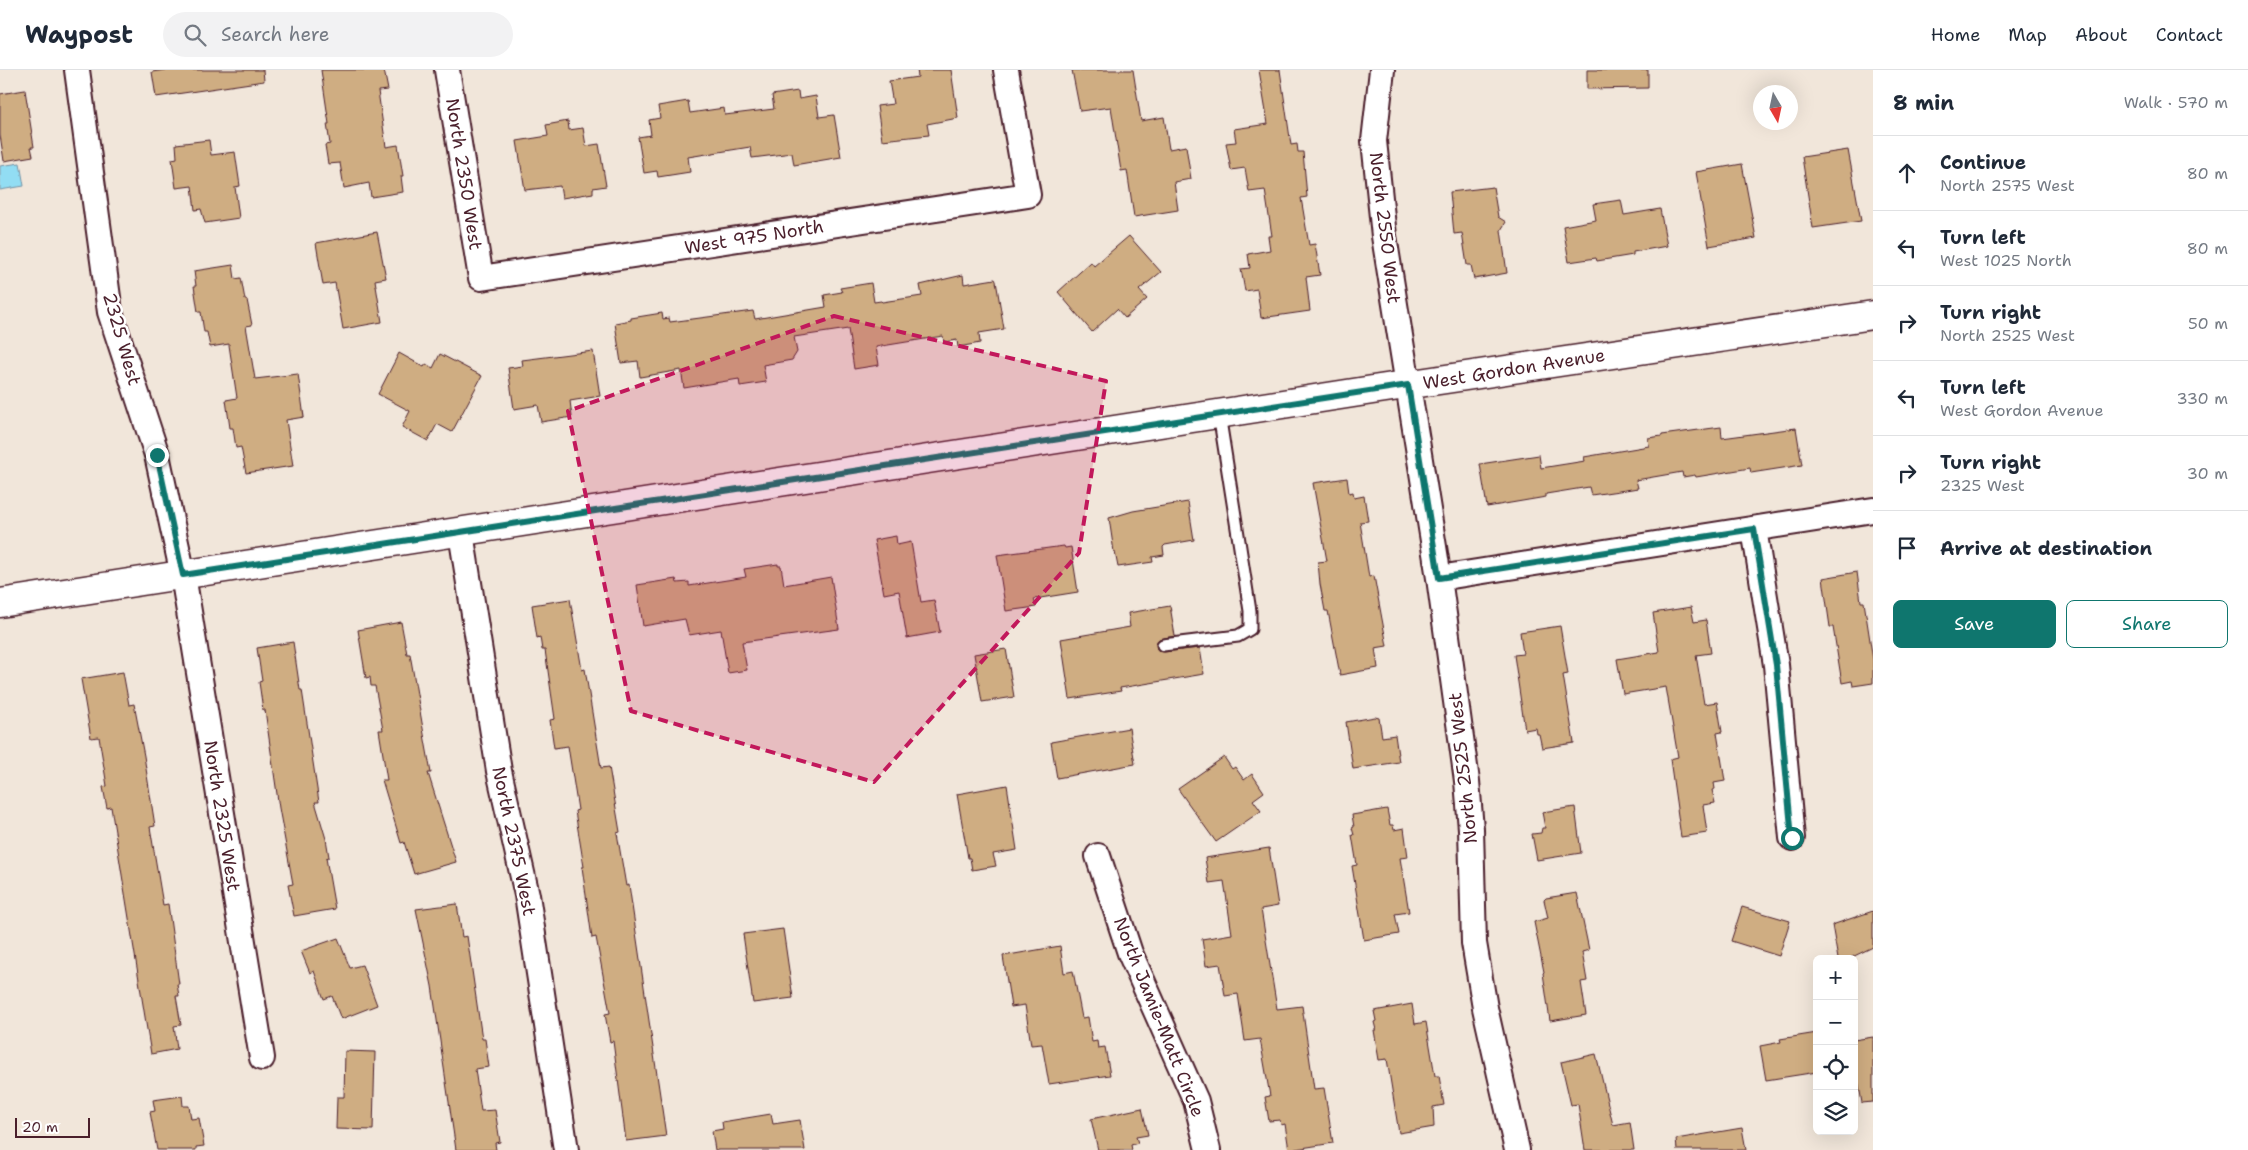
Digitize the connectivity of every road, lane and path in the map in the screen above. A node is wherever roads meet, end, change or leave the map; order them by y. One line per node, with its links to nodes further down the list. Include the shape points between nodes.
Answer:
1 (77, 70): 12 (street, 2325 West, via 110,312 157,455)
2 (447, 70): 5 (street, North 2350 West)
3 (1006, 70): 5 (street, West 975 North, via 1028,195)
4 (1382, 70): 7 (street, North 2550 West, via 1374,141 1384,236)
5 (481, 278)
6 (1873, 316): 7 (main road, West Gordon Avenue)
7 (1408, 385): 8 (main road, West Gordon Avenue); 13 (street, North 2525 West)
8 (1219, 414): 11 (main road, West Gordon Avenue); 15 (lane, via 1250,611 1250,629 1238,636)
9 (1873, 510): 10 (street)
10 (1754, 529): 13 (street); 16 (street, via 1776,665)
11 (461, 533): 12 (main road, West Gordon Avenue); 19 (street, North 2375 West, via 498,770 527,895)
12 (183, 575): 14 (main road, West Gordon Avenue); 18 (street, North 2325 West)
13 (1439, 578): 21 (street, North 2525 West, via 1467,781 1474,943)
14 (0, 603)
15 (1162, 645)
16 (1792, 838)
17 (1098, 856): 20 (street, North Jamie-Matt Circle, via 1130,954 1196,1101)
18 (262, 1058)
19 (566, 1150)
20 (1208, 1150)
21 (1517, 1150)

